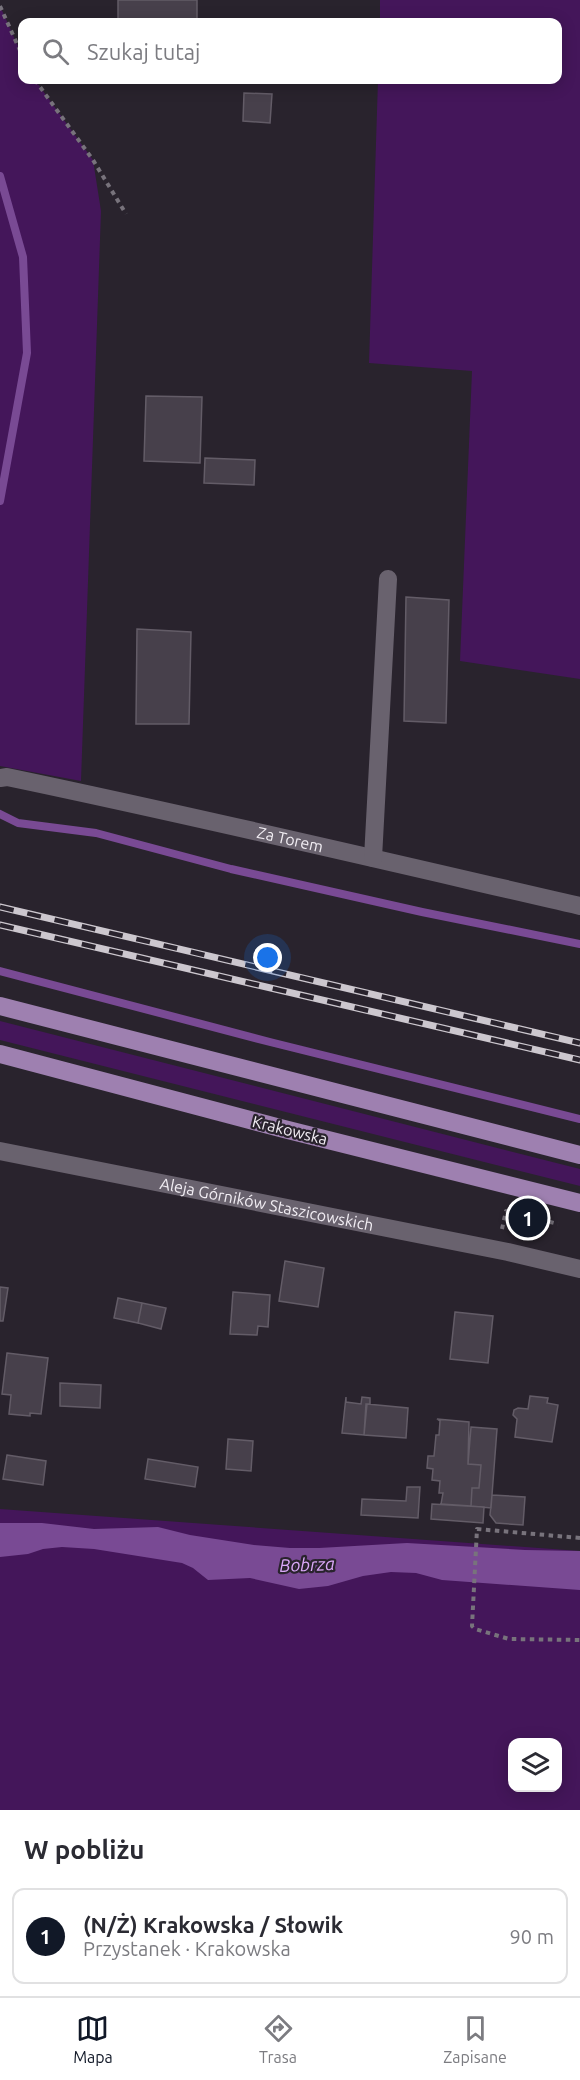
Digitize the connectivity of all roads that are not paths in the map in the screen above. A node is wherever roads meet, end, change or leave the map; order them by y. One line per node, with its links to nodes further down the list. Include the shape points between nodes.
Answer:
1 (388, 579): 3 (street)
2 (0, 778): 3 (street, Za Torem)
3 (373, 858): 4 (street, Za Torem)
4 (580, 906)
5 (0, 1006): 8 (main road)
6 (0, 1054): 9 (main road, Krakowska)
7 (0, 1151): 10 (street, Aleja Górników Staszicowskich)
8 (580, 1155)
9 (580, 1203)
10 (580, 1269)

